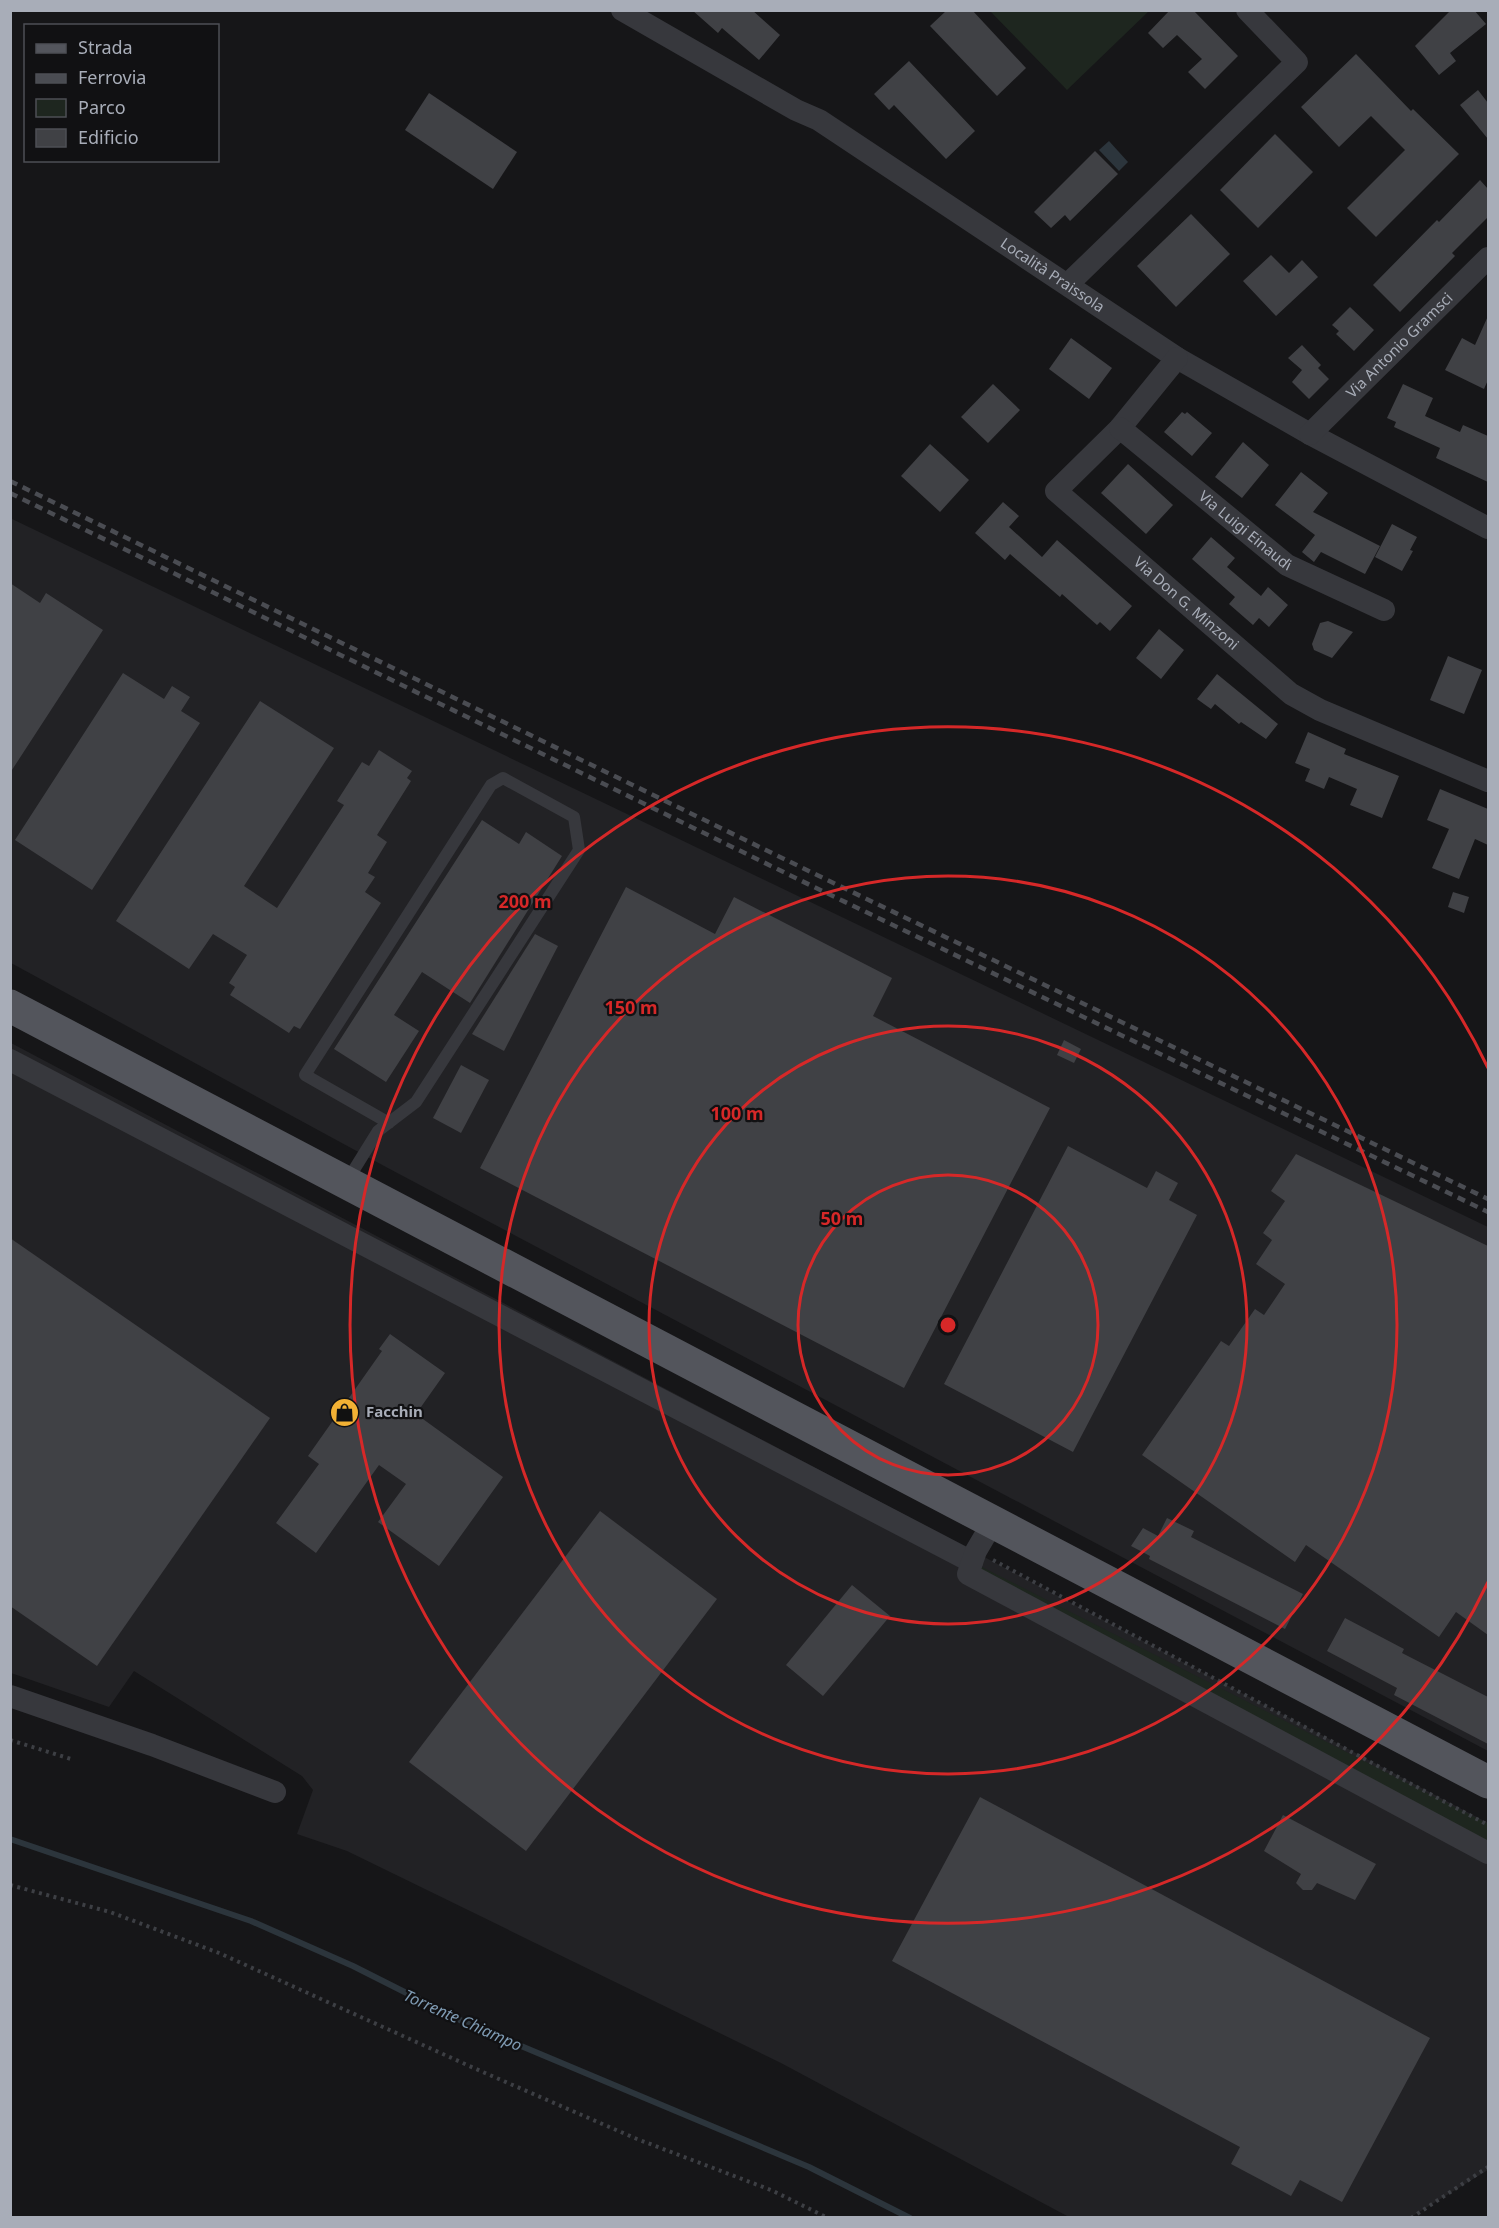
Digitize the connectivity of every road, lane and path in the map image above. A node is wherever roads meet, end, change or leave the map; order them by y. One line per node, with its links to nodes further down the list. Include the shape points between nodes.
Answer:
1 (622, 10): 4 (street, Località Praissola, via 819,120)
2 (1247, 10): 4 (street, via 1297,62)
3 (1488, 258): 7 (street, Via Antonio Gramsci)
4 (1068, 284): 5 (street, Località Praissola)
5 (1177, 358): 6 (street, Via Don G. Minzoni); 7 (street, Località Praissola)
6 (1120, 428): 9 (street, Via Luigi Einaudi, via 1287,565); 10 (street, Via Don G. Minzoni, via 1056,491 1291,694)
7 (1310, 434): 8 (street, Località Praissola)
8 (1488, 528)
9 (1384, 610)
10 (1488, 781)
11 (10, 1006): 14 (main road)
12 (10, 1060): 16 (street)
13 (389, 1123): 13 (lane, via 416,1102 579,850 574,817 503,778 491,785 305,1075); 14 (lane, via 378,1131)
14 (346, 1182): 15 (main road)
15 (993, 1522): 16 (street); 20 (main road)
16 (972, 1562): 22 (street, via 968,1574)
17 (10, 1696): 21 (street)
18 (10, 1740): 19 (path)
19 (71, 1759)
20 (1488, 1782)
21 (275, 1792)
22 (1488, 1853)
23 (10, 1885): 25 (path, via 110,1912 219,1953 484,2073)
24 (1488, 2167): 26 (path)
25 (828, 2217)
26 (1411, 2217)

